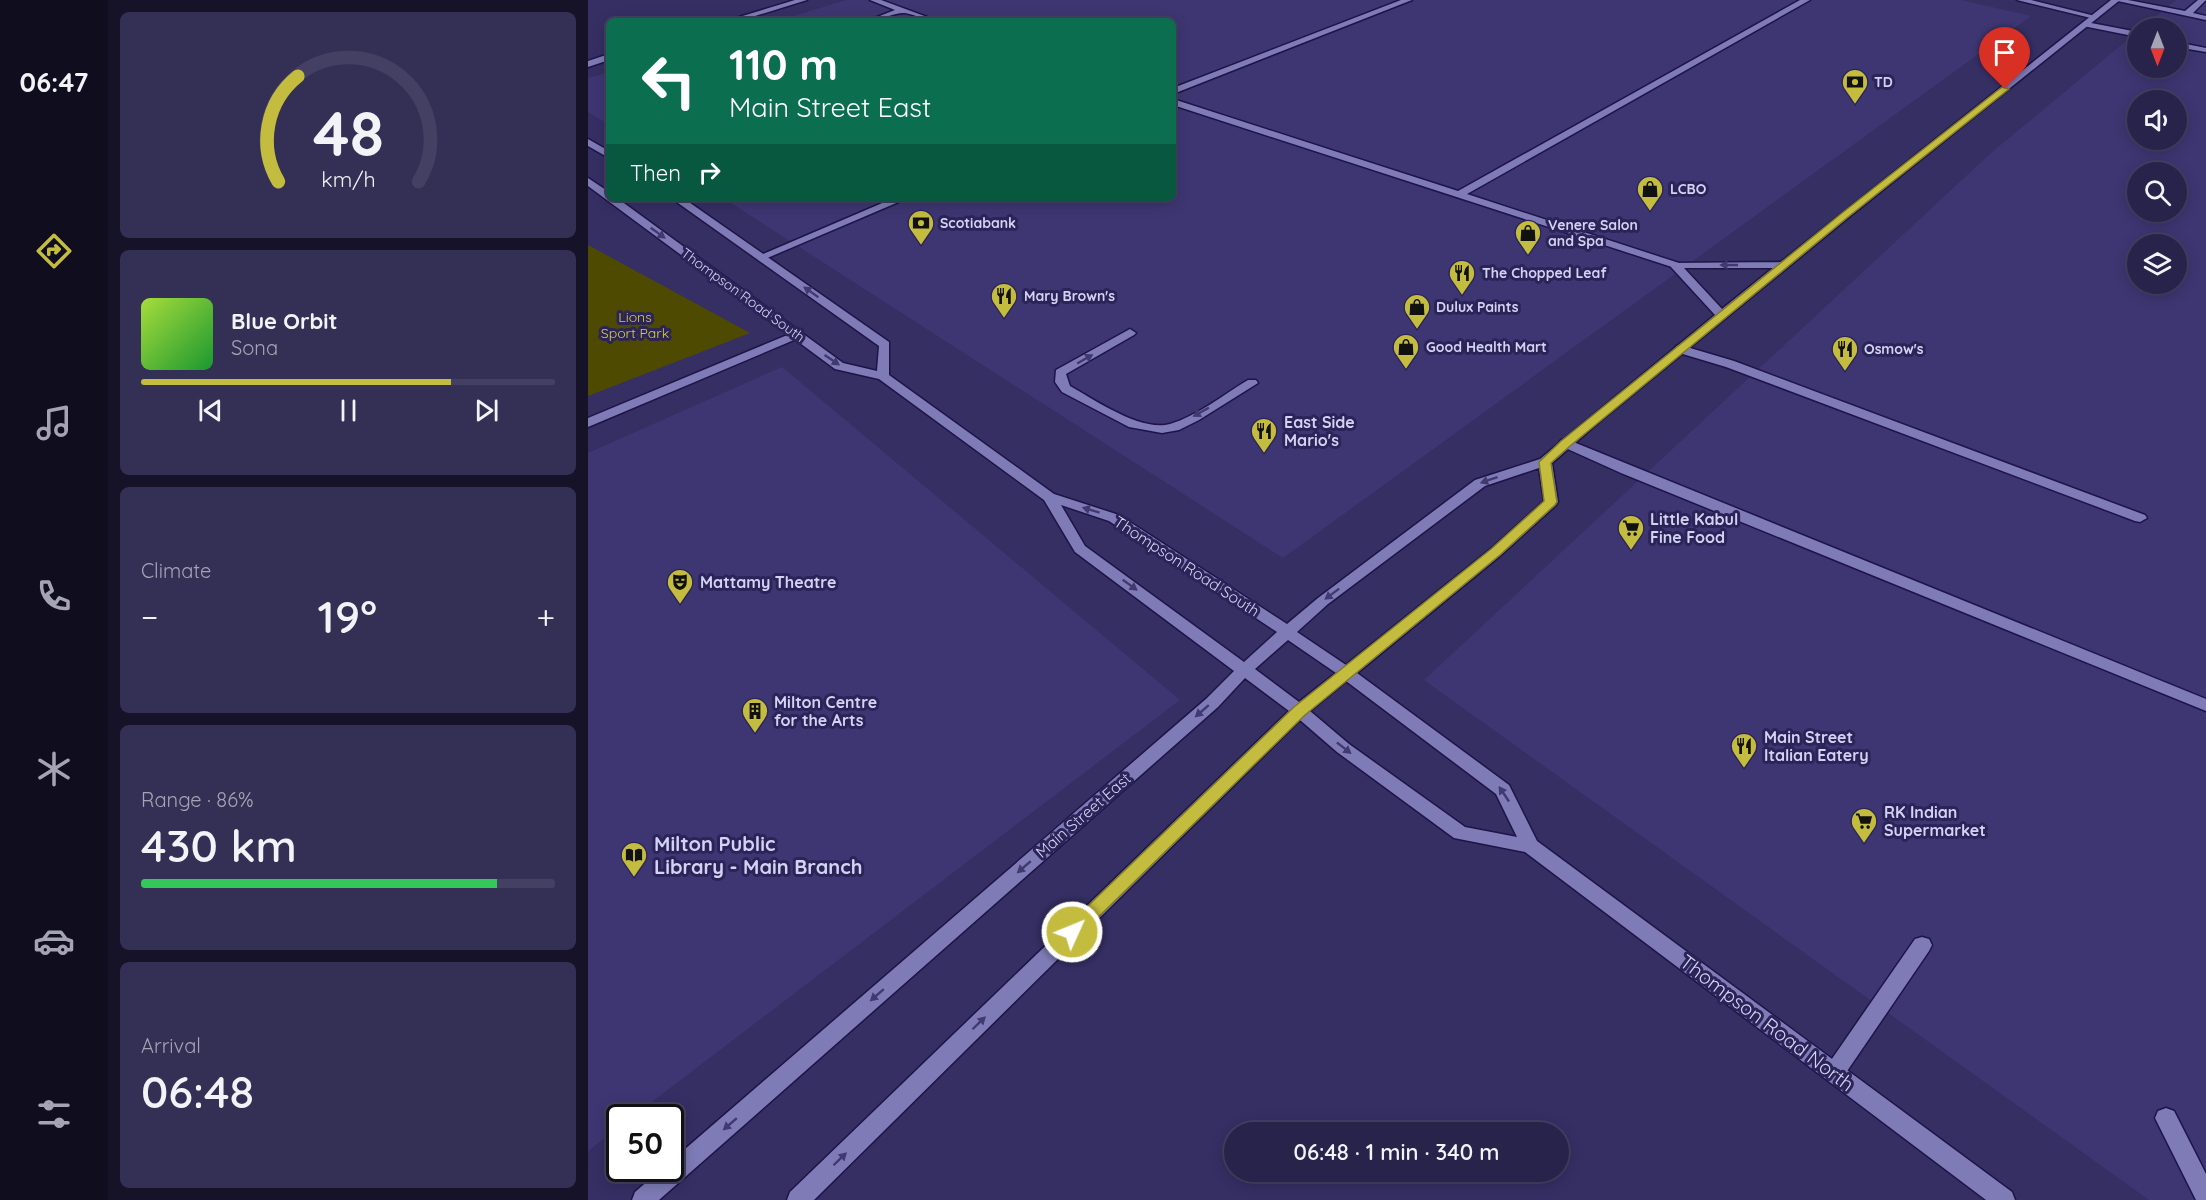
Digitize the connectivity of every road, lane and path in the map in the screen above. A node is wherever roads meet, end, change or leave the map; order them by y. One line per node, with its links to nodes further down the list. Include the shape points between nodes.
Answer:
1 (803, 0): 11 (main road)
2 (874, 0): 8 (main road)
3 (1407, 0): 21 (main road)
4 (1806, 0): 27 (main road)
5 (2022, 0): 10 (main road)
6 (2117, 0): 9 (main road); 10 (main road, Main Street East)
7 (2202, 0): 9 (main road)
8 (903, 10): 12 (main road); 13 (main road)
9 (2187, 14): 14 (main road)
10 (2095, 17): 15 (main road, Main Street East)
11 (740, 18)
12 (880, 18)
13 (920, 18)
14 (2206, 18)
15 (2086, 24): 16 (main road); 33 (main road, Main Street East)
16 (2127, 33)
17 (2187, 46): 18 (main road)
18 (2206, 50)
19 (606, 58): 20 (main road)
20 (588, 64)
21 (1176, 90)
22 (1176, 103): 27 (main road)
23 (588, 142): 24 (main road)
24 (606, 153)
25 (588, 181): 26 (main road, Thompson Road South)
26 (606, 194)
27 (1458, 195): 32 (main road)
28 (615, 201): 36 (main road, Thompson Road South, one-way to 36)
29 (680, 201): 31 (main road)
30 (896, 201): 31 (main road)
31 (760, 257): 38 (main road, one-way to 31, via 885,345)
32 (1675, 265): 33 (main road, one-way to 32); 34 (main road)
33 (1783, 265): 34 (main road, Main Street East)
34 (1721, 315): 37 (main road, Main Street East)
35 (1130, 333): 39 (main road, one-way to 35, via 1173,428 1155,429 1133,424 1066,389 1060,373)
36 (797, 335): 38 (main road, Thompson Road South, one-way to 38, via 839,366); 40 (main road)
37 (1680, 349): 41 (main road, Main Street East); 44 (main road, via 1741,368)
38 (884, 376): 43 (main road, Thompson Road South)
39 (1252, 383)
40 (588, 423)
41 (1566, 443): 42 (main road, Main Street East); 50 (main road)
42 (1545, 462): 45 (main road, Main Street East, one-way to 45, via 1480,483 1323,601); 48 (main road, via 1551,502 1404,628)
43 (1049, 497): 45 (main road, Thompson Road South, one-way to 43, via 1114,518); 47 (main road, Thompson Road South, one-way to 47, via 1080,549)
44 (2140, 518)
45 (1288, 633): 46 (main road, Thompson Road South); 47 (main road, Main Street East)
46 (1317, 654): 48 (main road, Thompson Road North)
47 (1244, 670): 49 (main road, Thompson Road South); 57 (main road, Main Street East, one-way to 57, via 1212,703)
48 (1345, 672): 51 (main road); 52 (main road, Thompson Road North, one-way to 48, via 1503,789)
49 (1277, 692): 51 (main road, Thompson Road North)
50 (2206, 705)
51 (1299, 711): 52 (main road, Thompson Road North, one-way to 52, via 1460,833); 58 (main road, one-way to 51)
52 (1530, 846): 54 (main road, Thompson Road North)
53 (1922, 945): 54 (main road)
54 (1834, 1073): 59 (main road, Thompson Road North)
55 (2166, 1118): 56 (main road)
56 (2206, 1197)
57 (643, 1200)
58 (798, 1200)
59 (2004, 1200)

